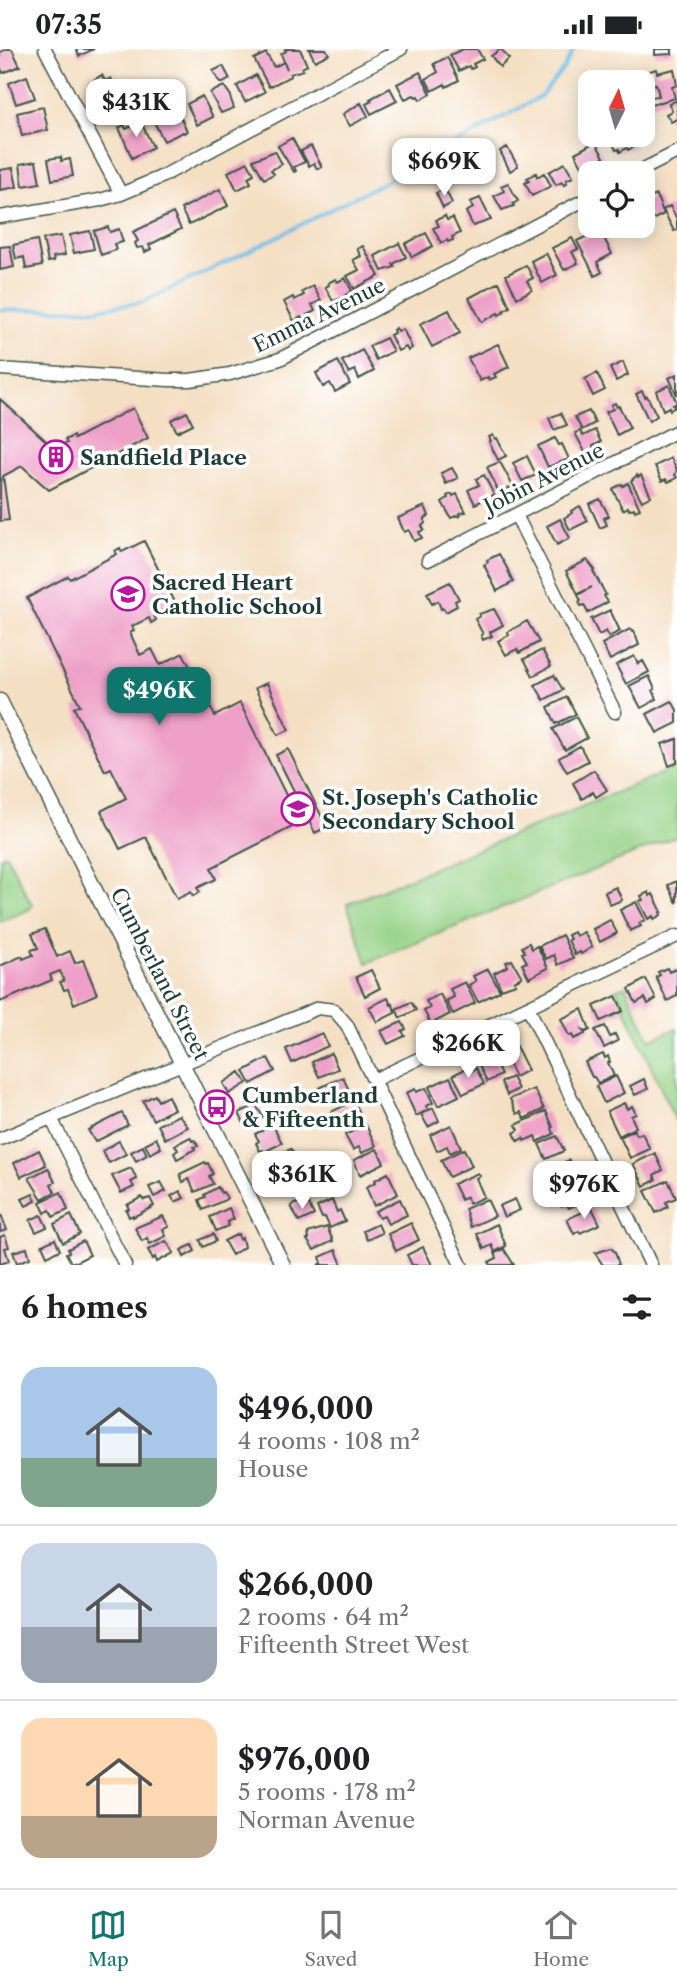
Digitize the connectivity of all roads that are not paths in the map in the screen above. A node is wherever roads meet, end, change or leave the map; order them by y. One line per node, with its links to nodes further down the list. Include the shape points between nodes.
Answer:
1 (45, 49): 5 (street)
2 (401, 49): 5 (street)
3 (677, 152): 4 (street)
4 (655, 163)
5 (121, 194): 7 (street)
6 (578, 203): 8 (street, Emma Avenue, via 287,355 247,370 168,380)
7 (0, 217)
8 (0, 369)
9 (677, 431): 10 (street, Jobin Avenue)
10 (516, 515): 11 (street, Jobin Avenue); 13 (street)
11 (428, 560)
12 (0, 701): 16 (street, Cumberland Street)
13 (615, 712)
14 (677, 936): 15 (street)
15 (528, 1007): 17 (street); 23 (street)
16 (182, 1063): 17 (street, via 328,1009 347,1025); 18 (street); 21 (street, Cumberland Street)
17 (374, 1080): 22 (street)
18 (51, 1118): 19 (street); 20 (street)
19 (0, 1139)
20 (125, 1265)
21 (283, 1265)
22 (461, 1265)
23 (651, 1265)

